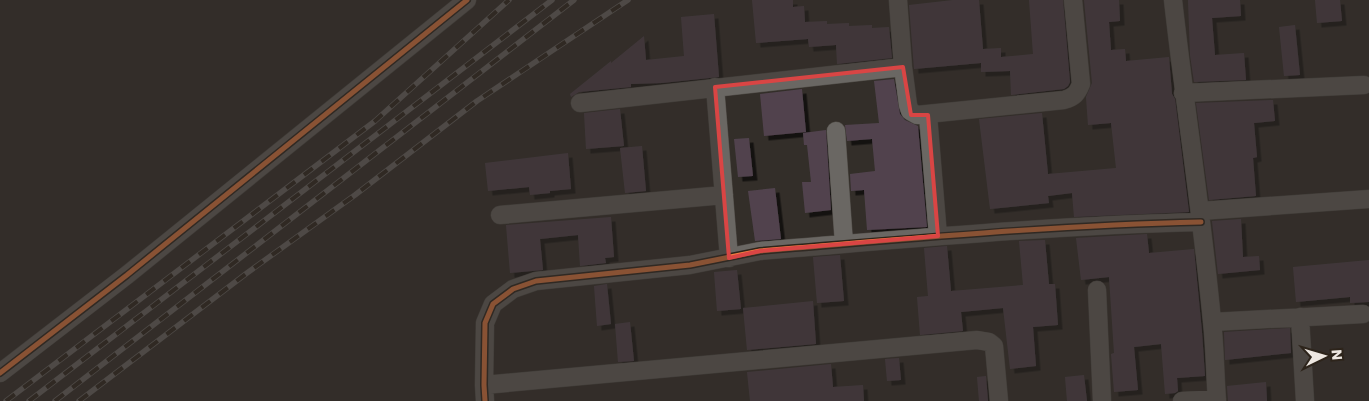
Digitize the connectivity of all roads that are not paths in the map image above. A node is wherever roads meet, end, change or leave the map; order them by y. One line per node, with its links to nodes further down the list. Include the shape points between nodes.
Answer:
1 (468, 0): 24 (street)
2 (898, 0): 3 (street); 6 (street)
3 (903, 0)
4 (1074, 0): 11 (street, via 1081,84 1073,97)
5 (1173, 0): 9 (street)
6 (903, 67): 8 (street); 11 (street, via 910,111)
7 (1364, 85): 9 (street)
8 (715, 88): 10 (street); 13 (street)
9 (1183, 93): 16 (street)
10 (580, 103)
11 (928, 115): 17 (street)
12 (836, 131): 18 (street)
13 (724, 195): 15 (street); 19 (street)
14 (1369, 199): 16 (street)
15 (500, 215)
16 (1200, 217): 17 (street); 23 (street)
17 (938, 236): 18 (street)
18 (844, 244): 19 (street, via 760,251)
19 (729, 258): 25 (street, via 536,281 512,289 493,304 485,323)
20 (1096, 290): 28 (street)
21 (1363, 314): 22 (street)
22 (1300, 317): 23 (street); 30 (street)
23 (1212, 322): 26 (street)
24 (0, 374)
25 (485, 393): 27 (street, via 977,340 994,346)
26 (1217, 400): 29 (street)
27 (999, 401)
28 (1102, 401)
29 (1182, 401)
30 (1305, 401)

